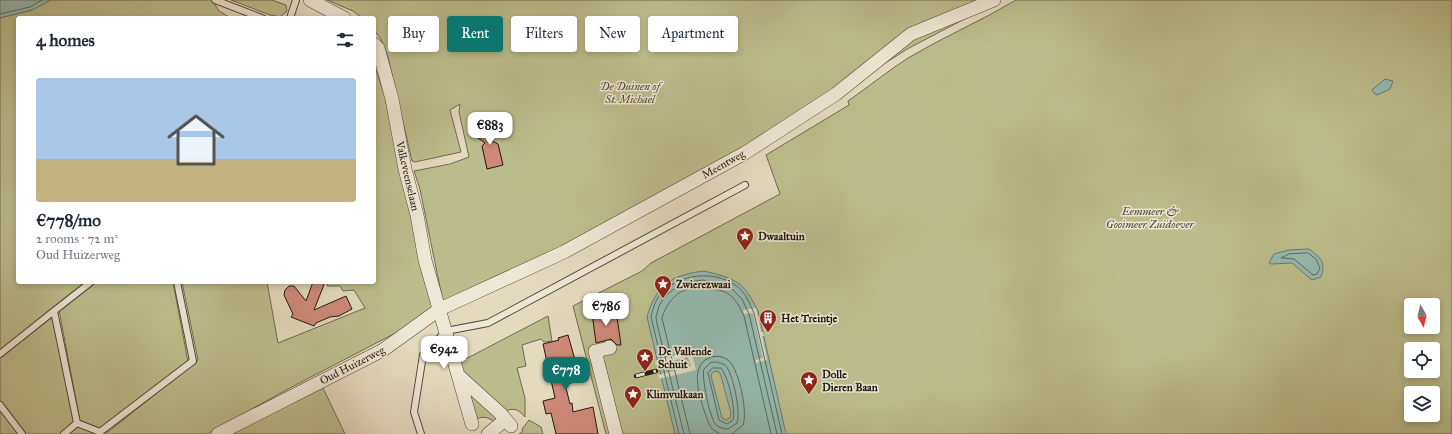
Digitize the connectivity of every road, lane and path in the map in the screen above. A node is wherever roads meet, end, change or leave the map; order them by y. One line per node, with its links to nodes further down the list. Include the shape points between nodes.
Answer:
1 (215, 0): 5 (lane)
2 (296, 0): 6 (lane)
3 (310, 0): 7 (street)
4 (994, 0): 12 (street, Meentweg, via 910,34 836,94 745,152 564,252)
5 (244, 15)
6 (291, 16)
7 (340, 16)
8 (376, 46): 12 (street, Valkeveenselaan, via 392,99 425,260)
9 (745, 185): 14 (lane, via 488,323)
10 (88, 284): 13 (lane)
11 (177, 284): 19 (lane, via 193,362 100,432)
12 (440, 309): 14 (street); 23 (street, Oud Huizerweg, via 383,350)
13 (54, 311): 16 (lane); 19 (lane)
14 (446, 331): 17 (street); 24 (lane, via 423,355 414,412)
15 (609, 347): 26 (street, via 594,351)
16 (0, 354)
17 (459, 376): 20 (street); 25 (street, via 508,423)
18 (0, 405): 21 (lane)
19 (77, 424): 22 (lane)
20 (472, 424)
21 (22, 434)
22 (64, 434)
23 (218, 434)
24 (421, 434)
25 (488, 434)
26 (616, 434)

